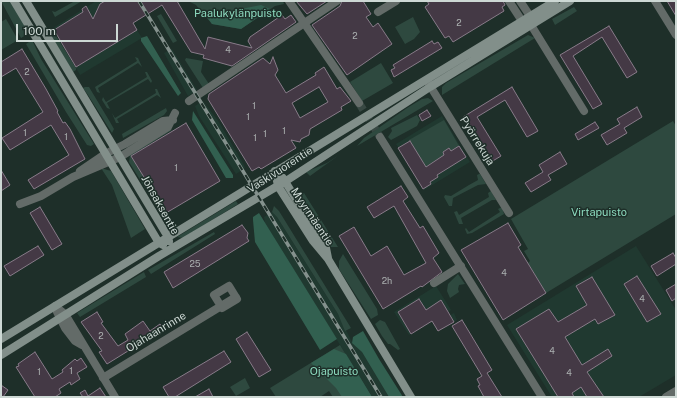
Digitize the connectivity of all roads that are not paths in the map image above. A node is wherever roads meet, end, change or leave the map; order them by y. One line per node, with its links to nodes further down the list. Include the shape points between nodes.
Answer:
1 (14, 1): 23 (main road, Jönsaksentie)
2 (26, 1): 22 (main road, Jönsaksentie)
3 (289, 1): 14 (street)
4 (337, 1): 14 (street)
5 (396, 1): 11 (street)
6 (509, 1): 13 (street)
7 (520, 1): 12 (street)
8 (555, 1): 12 (main road, Vaskivuorentie)
9 (570, 1): 15 (main road, Vaskivuorentie)
10 (655, 1): 16 (street)
11 (378, 12)
12 (530, 16): 13 (main road, Vaskivuorentie); 15 (street)
13 (522, 21): 15 (street); 17 (main road, Vaskivuorentie)
14 (304, 22): 18 (street); 19 (street)
15 (531, 25): 17 (main road, Vaskivuorentie); 20 (street)
16 (676, 35)
17 (429, 84): 26 (main road, Vaskivuorentie, via 362,117); 28 (main road, Vaskivuorentie); 31 (street, Pyörrekuja)
18 (189, 101)
19 (359, 103)
20 (584, 111)
21 (380, 136): 36 (street, via 388,145)
22 (115, 149): 23 (street); 24 (main road, Jönsaksentie); 24 (street, via 174,117 168,127)
23 (105, 154): 25 (main road, Jönsaksentie); 27 (street)
24 (120, 157): 25 (street); 32 (main road, Jönsaksentie)
25 (109, 161): 27 (street); 33 (main road, Jönsaksentie)
26 (275, 171): 28 (main road, Myyrmäentie); 29 (main road, Myyrmäentie); 32 (main road, Vaskivuorentie)
27 (74, 177): 30 (street, via 42,196)
28 (286, 181): 29 (main road, Vaskivuorentie); 35 (main road, Myyrmäentie, via 326,248)
29 (278, 186): 34 (main road, Vaskivuorentie); 35 (main road, Myyrmäentie, via 313,241)
30 (20, 204)
31 (509, 213)
32 (168, 237): 33 (main road, Vaskivuorentie); 34 (main road, Jönsaksentie)
33 (159, 243): 34 (main road, Jönsaksentie); 38 (main road, Vaskivuorentie)
34 (170, 250): 40 (main road, Vaskivuorentie)
35 (328, 259): 46 (main road, Myyrmäentie)
36 (461, 266): 37 (street); 47 (street)
37 (434, 283)
38 (55, 306): 40 (street); 41 (main road, Vaskivuorentie)
39 (221, 306): 39 (street, Ojahaanrinne, via 236,297 229,286 214,296); 43 (street, Ojahaanrinne)
40 (62, 316): 42 (main road, Vaskivuorentie); 43 (street, via 75,341 83,346)
41 (1, 339)
42 (1, 355)
43 (103, 378): 45 (street)
44 (676, 391): 48 (street)
45 (115, 397)
46 (411, 397)
47 (542, 397)
48 (666, 397)

